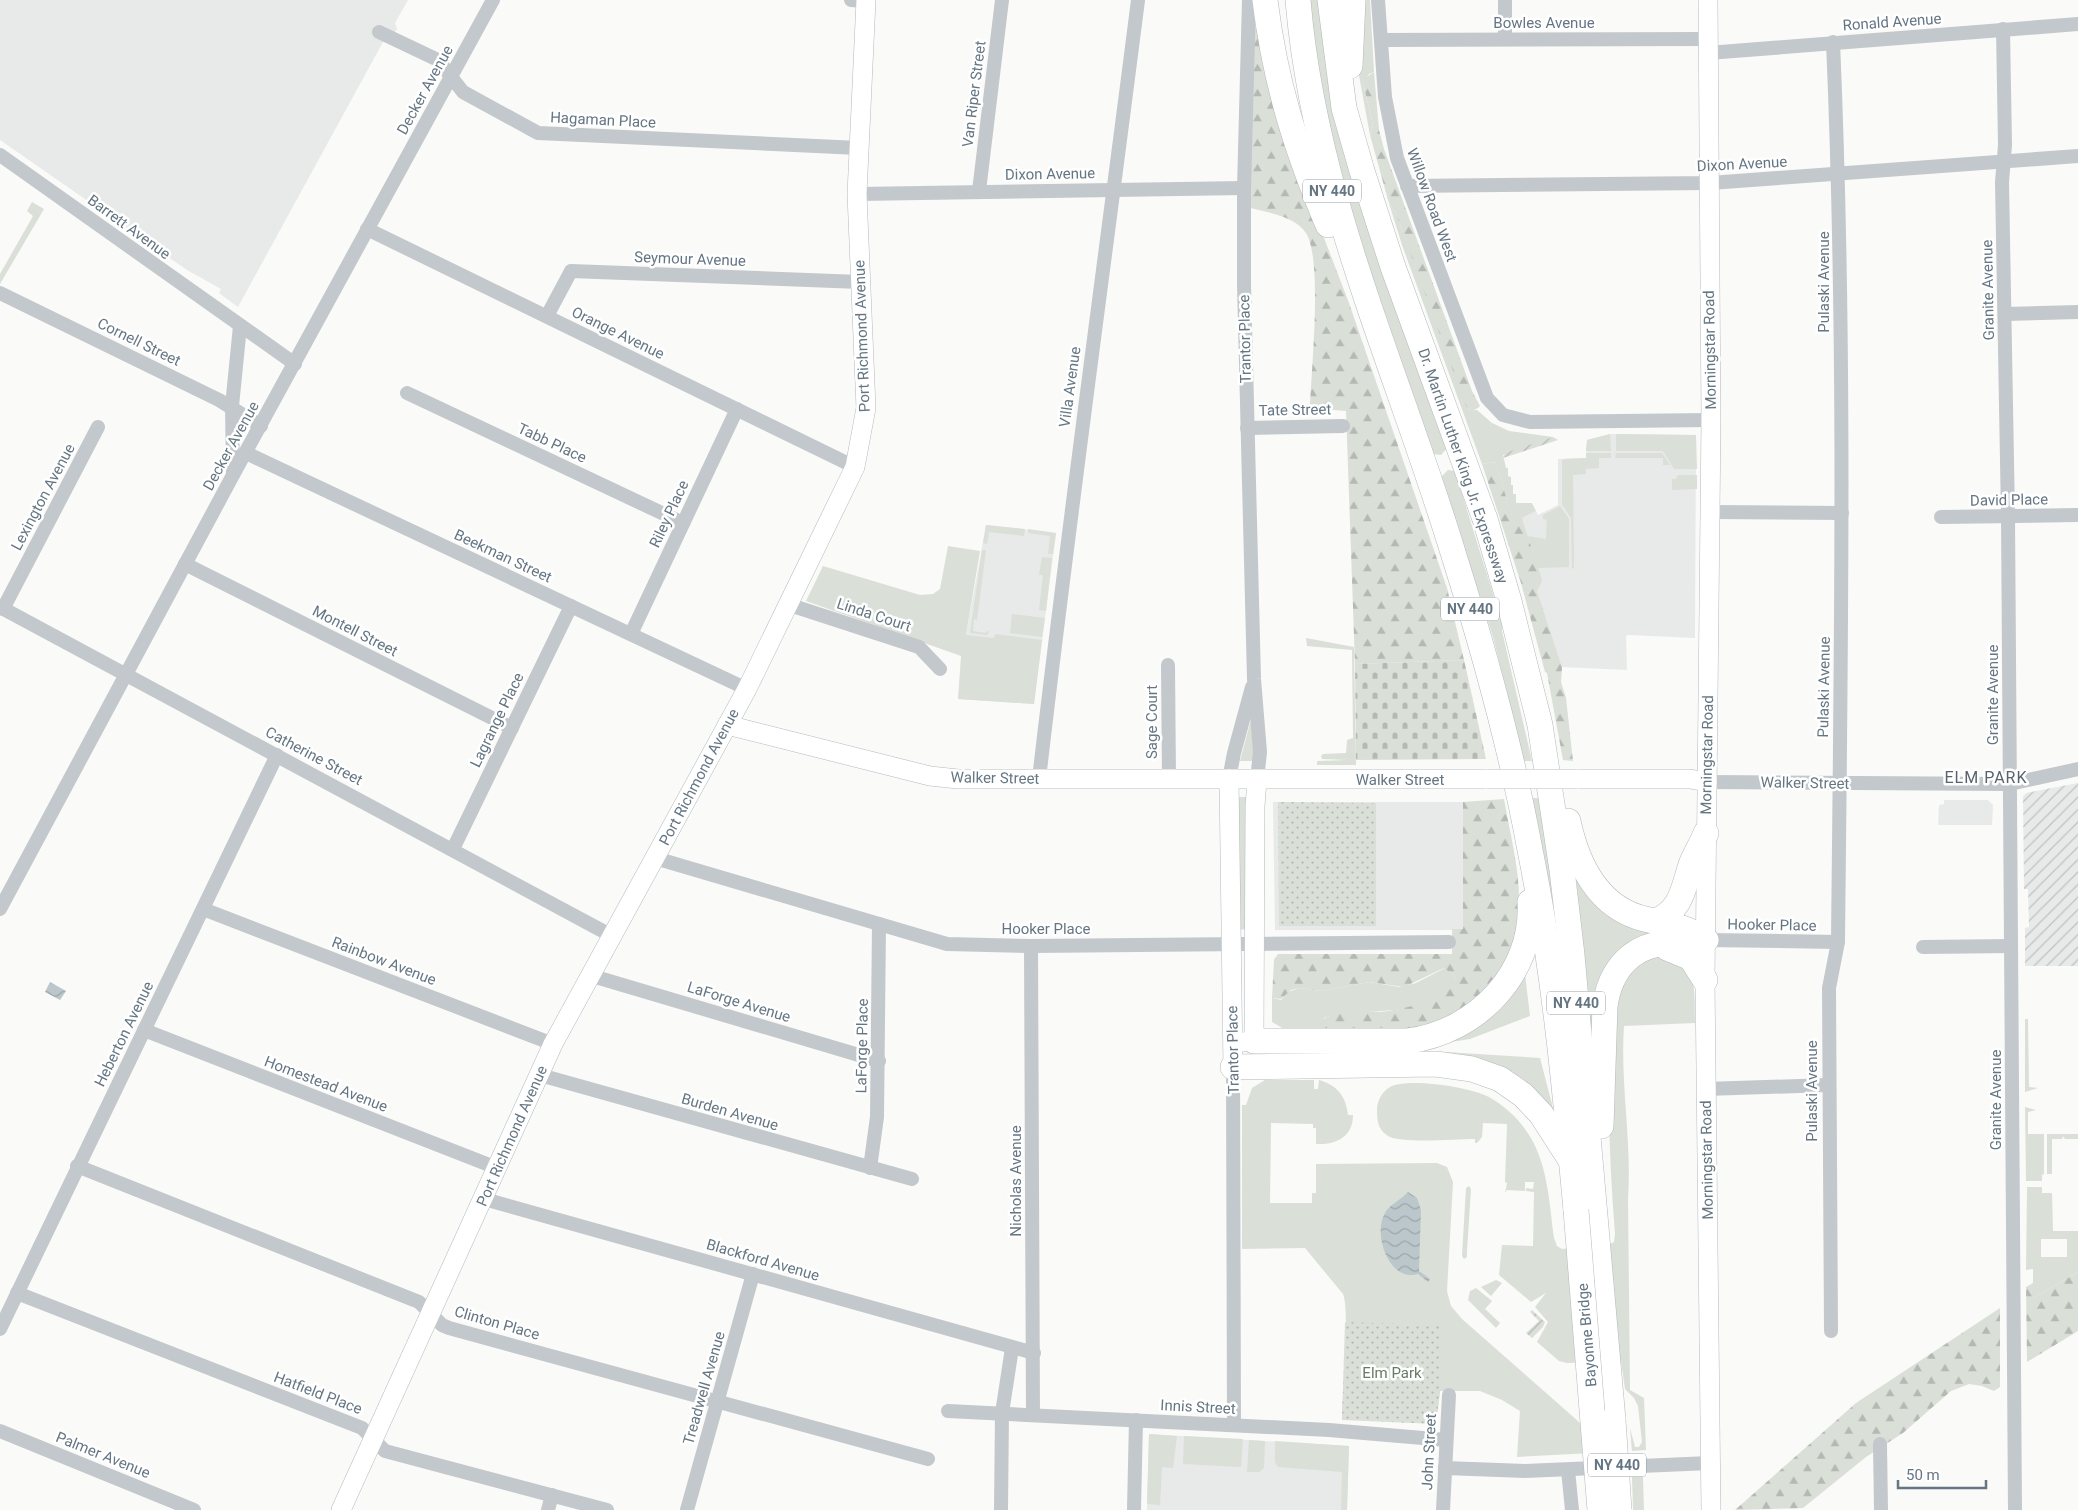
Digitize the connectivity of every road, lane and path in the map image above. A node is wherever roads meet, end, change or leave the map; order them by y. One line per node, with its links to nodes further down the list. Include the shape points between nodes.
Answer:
1 (493, 0): 20 (street, Decker Avenue)
2 (861, 0): 21 (street, Port Richmond Avenue)
3 (1002, 0): 31 (street, Van Riper Street)
4 (1138, 0): 30 (street, Villa Avenue)
5 (1250, 0): 29 (street, Trantor Place)
6 (1265, 0): 41 (highway, via 1278,76 1298,153)
7 (1298, 0): 41 (highway, NY 440, via 1305,66 1321,150 1343,230)
8 (1330, 0): 25 (highway, Dr. Martin Luther King Jr. Expressway / NY 440, via 1344,108)
9 (1353, 0): 25 (highway, via 1349,62)
10 (1378, 0): 17 (street, Willow Road West)
11 (1505, 0): 16 (street)
12 (1708, 0): 19 (street, Morningstar Road)
13 (2078, 24): 14 (street, Ronald Avenue)
14 (2003, 30): 18 (street, Ronald Avenue); 24 (street, Granite Avenue)
15 (379, 32): 20 (street, Hagaman Place, via 438,60)
16 (1505, 39): 17 (street, Bowles Avenue); 19 (street, Bowles Avenue)
17 (1381, 40): 28 (street, Willow Road West, via 1388,118)
18 (1833, 42): 19 (street, Ronald Avenue); 26 (street, Pulaski Avenue)
19 (1708, 46): 27 (street, Morningstar Road)
20 (452, 76): 21 (street, Hagaman Place, via 463,92 538,133); 33 (street, Decker Avenue)
21 (859, 148): 32 (street, Port Richmond Avenue)
22 (0, 154): 39 (street, Barrett Avenue)
23 (2078, 156): 24 (street, Dixon Avenue)
24 (2004, 162): 26 (street, Dixon Avenue); 37 (street, Granite Avenue)
25 (1362, 171): 70 (highway, Dr. Martin Luther King Jr. Expressway / NY 440, via 1390,259 1485,519 1512,609)
26 (1839, 175): 27 (street, Dixon Avenue); 54 (street, Pulaski Avenue)
27 (1710, 183): 28 (street, Dixon Avenue); 45 (street, Morningstar Road)
28 (1407, 186): 45 (street, Willow Road West, via 1482,390 1496,409 1511,418 1530,422)
29 (1244, 188): 30 (street, Dixon Avenue); 49 (street, Trantor Place)
30 (1115, 190): 31 (street, Dixon Avenue); 74 (street, Villa Avenue, via 1085,392)
31 (979, 191): 32 (street, Dixon Avenue)
32 (857, 194): 34 (street, Port Richmond Avenue)
33 (367, 229): 38 (street, Orange Avenue); 40 (street, Decker Avenue)
34 (860, 282): 38 (street, Seymour Avenue, via 571,271); 51 (street, Port Richmond Avenue, via 866,408)
35 (0, 293): 43 (street, Cornell Street)
36 (2078, 312): 37 (street)
37 (2005, 314): 56 (street, Granite Avenue)
38 (547, 316): 44 (street, Orange Avenue)
39 (240, 326): 40 (street, Barrett Avenue); 43 (street)
40 (295, 364): 46 (street, Decker Avenue)
41 (1392, 377): 82 (highway, NY 440, via 1444,522 1469,604)
42 (407, 393): 58 (street, Tabb Place)
43 (232, 406): 46 (street, Cornell Street); 52 (street)
44 (737, 409): 51 (street, Orange Avenue); 58 (street, Riley Place)
45 (1711, 420): 53 (street, Morningstar Road)
46 (261, 426): 50 (street, Decker Avenue)
47 (1343, 426): 49 (street, Tate Street)
48 (98, 427): 62 (street, Lexington Avenue)
49 (1247, 428): 67 (street, Trantor Place)
50 (246, 453): 52 (street, Decker Avenue); 61 (street, Beekman Street)
51 (855, 467): 60 (street, Port Richmond Avenue)
52 (233, 475): 59 (street, Decker Avenue)
53 (1710, 512): 54 (street); 78 (street, Morningstar Road)
54 (1842, 513): 79 (street, Pulaski Avenue)
55 (2078, 515): 56 (street, David Place)
56 (2008, 516): 57 (street, David Place); 80 (street, Granite Avenue)
57 (1941, 517)
58 (683, 523): 63 (street, Riley Place)
59 (184, 564): 66 (street, Decker Avenue); 71 (street, Montell Street)
60 (790, 605): 65 (street, Linda Court, via 919,647); 68 (street, Port Richmond Avenue)
61 (571, 606): 63 (street, Beekman Street); 71 (street, Lagrange Place)
62 (2, 608): 66 (street, Catherine Street)
63 (631, 634): 68 (street, Beekman Street)
64 (1168, 665): 75 (street, Sage Court)
65 (940, 669)
66 (126, 673): 72 (street, Catherine Street); 85 (street, Decker Avenue)
67 (1254, 679): 76 (street, Trantor Place); 77 (street, Trantor Place, via 1260,752)
68 (747, 689): 69 (street, Port Richmond Avenue)
69 (727, 725): 74 (street, Walker Street, via 930,776); 84 (street, Port Richmond Avenue)
70 (1540, 725): 87 (highway, via 1574,846 1588,876 1617,906 1632,915); 115 (highway, Dr. Martin Luther King Jr. Expressway / NY 440, via 1568,912)
71 (512, 728): 83 (street, Lagrange Place)
72 (277, 755): 83 (street, Catherine Street); 86 (street, Heberton Avenue)
73 (2078, 769): 80 (street, Walker Street)
74 (1039, 779): 75 (street, Walker Street)
75 (1169, 779): 76 (street, Walker Street)
76 (1229, 780): 77 (street, Walker Street); 93 (street, Trantor Place)
77 (1257, 780): 78 (street, Walker Street, bridge, via 1690,779); 94 (street, Trantor Place)
78 (1707, 782): 79 (street, Walker Street); 81 (street, Morningstar Road)
79 (1840, 784): 80 (street, Walker Street); 92 (street, Pulaski Avenue)
80 (2010, 784): 97 (street, Granite Avenue)
81 (1706, 833): 87 (highway, via 1678,903 1667,916); 90 (street, Morningstar Road)
82 (1530, 847): 102 (highway, via 1526,875 1530,914 1524,946 1509,978 1491,1002 1476,1014 1441,1033 1408,1040); 109 (highway, NY 440, via 1556,1010)
83 (453, 849): 89 (street, Catherine Street)
84 (655, 858): 88 (street, Hooker Place); 89 (street, Port Richmond Avenue)
85 (0, 909)
86 (203, 909): 101 (street, Heberton Avenue); 103 (street, Rainbow Avenue)
87 (1656, 921): 90 (highway, via 1680,925)
88 (879, 924): 95 (street, Hooker Place, via 947,944); 104 (street, LaForge Place)
89 (612, 936): 99 (street, Port Richmond Avenue)
90 (1706, 940): 92 (street, Hooker Place); 96 (highway, via 1696,945 1669,943); 100 (street, Morningstar Road)
91 (1449, 942): 94 (street, Hooker Place)
92 (1838, 942): 107 (street, Pulaski Avenue, via 1829,988)
93 (1230, 944): 94 (street, Hooker Place); 95 (street, Hooker Place); 102 (street, Trantor Place)
94 (1254, 944): 102 (street, Trantor Place)
95 (1031, 946): 122 (street, Nicholas Avenue)
96 (1650, 946): 100 (highway, via 1674,949 1687,955); 115 (highway, via 1623,963 1614,974 1607,992 1602,1172)
97 (2011, 946): 98 (street); 152 (street, Granite Avenue)
98 (1923, 947)
99 (590, 975): 103 (street, Port Richmond Avenue); 104 (street, LaForge Avenue)
100 (1705, 980): 108 (street, Morningstar Road)
101 (144, 1030): 110 (street, Heberton Avenue); 111 (street, Homestead Avenue)
102 (1243, 1042): 105 (street, Trantor Place)
103 (554, 1044): 106 (street, Port Richmond Avenue)
104 (878, 1061): 112 (street, LaForge Place, via 877,1117)
105 (1233, 1067): 109 (highway, via 1436,1064 1472,1068 1523,1095 1541,1114); 129 (street, Trantor Place)
106 (540, 1075): 111 (street, Port Richmond Avenue); 112 (street, Burden Avenue)
107 (1828, 1085): 108 (street); 120 (street, Pulaski Avenue)
108 (1706, 1089): 135 (street, Morningstar Road)
109 (1571, 1161): 115 (highway, Bayonne Bridge / NY 440)
110 (78, 1166): 117 (street, Heberton Avenue); 118 (street, Clinton Place, via 419,1302)
111 (498, 1168): 114 (street, Port Richmond Avenue)
112 (870, 1168): 113 (street, Burden Avenue)
113 (912, 1179)
114 (484, 1199): 116 (street, Blackford Avenue); 118 (street, Port Richmond Avenue)
115 (1585, 1209): 148 (highway, Bayonne Bridge / NY 440, bridge); 149 (highway, Bayonne Bridge / NY 440, bridge)
116 (753, 1274): 121 (street, Blackford Avenue); 124 (street, Treadwell Avenue)
117 (17, 1293): 119 (street, Heberton Avenue); 131 (street, Hatfield Place, via 362,1428)
118 (431, 1313): 124 (street, Clinton Place, via 449,1328); 131 (street, Port Richmond Avenue)
119 (0, 1328)
120 (1831, 1330)
121 (1012, 1348): 122 (street, Blackford Avenue); 126 (street)
122 (1034, 1353): 127 (street, Nicholas Avenue)
123 (1449, 1395): 132 (street, John Street)
124 (717, 1401): 134 (street, Clinton Place); 143 (street, Treadwell Avenue)
125 (948, 1411): 126 (street, Innis Street)
126 (1002, 1413): 127 (street, Innis Street); 144 (street)
127 (1034, 1415): 128 (street, Innis Street)
128 (1136, 1420): 129 (street, Innis Street); 145 (street)
129 (1234, 1425): 132 (street, Innis Street)
130 (0, 1431): 139 (street, Palmer Avenue)
131 (373, 1439): 138 (street, Hatfield Place, via 385,1451); 140 (street, Port Richmond Avenue)
132 (1446, 1440): 136 (street, John Street)
133 (1880, 1444): 151 (street)
134 (928, 1459)
135 (1710, 1463): 137 (street); 150 (street, Morningstar Road)
136 (1444, 1468): 137 (street, via 1525,1472); 146 (street, John Street)
137 (1568, 1470): 147 (street)
138 (552, 1495): 141 (street); 142 (street, Hatfield Place)
139 (194, 1510)
140 (341, 1510)
141 (548, 1510)
142 (607, 1510)
143 (687, 1510)
144 (1001, 1510)
145 (1134, 1510)
146 (1443, 1510)
147 (1572, 1510)
148 (1600, 1510)
149 (1620, 1510)
150 (1712, 1510)
151 (1881, 1510)
152 (2015, 1510)

